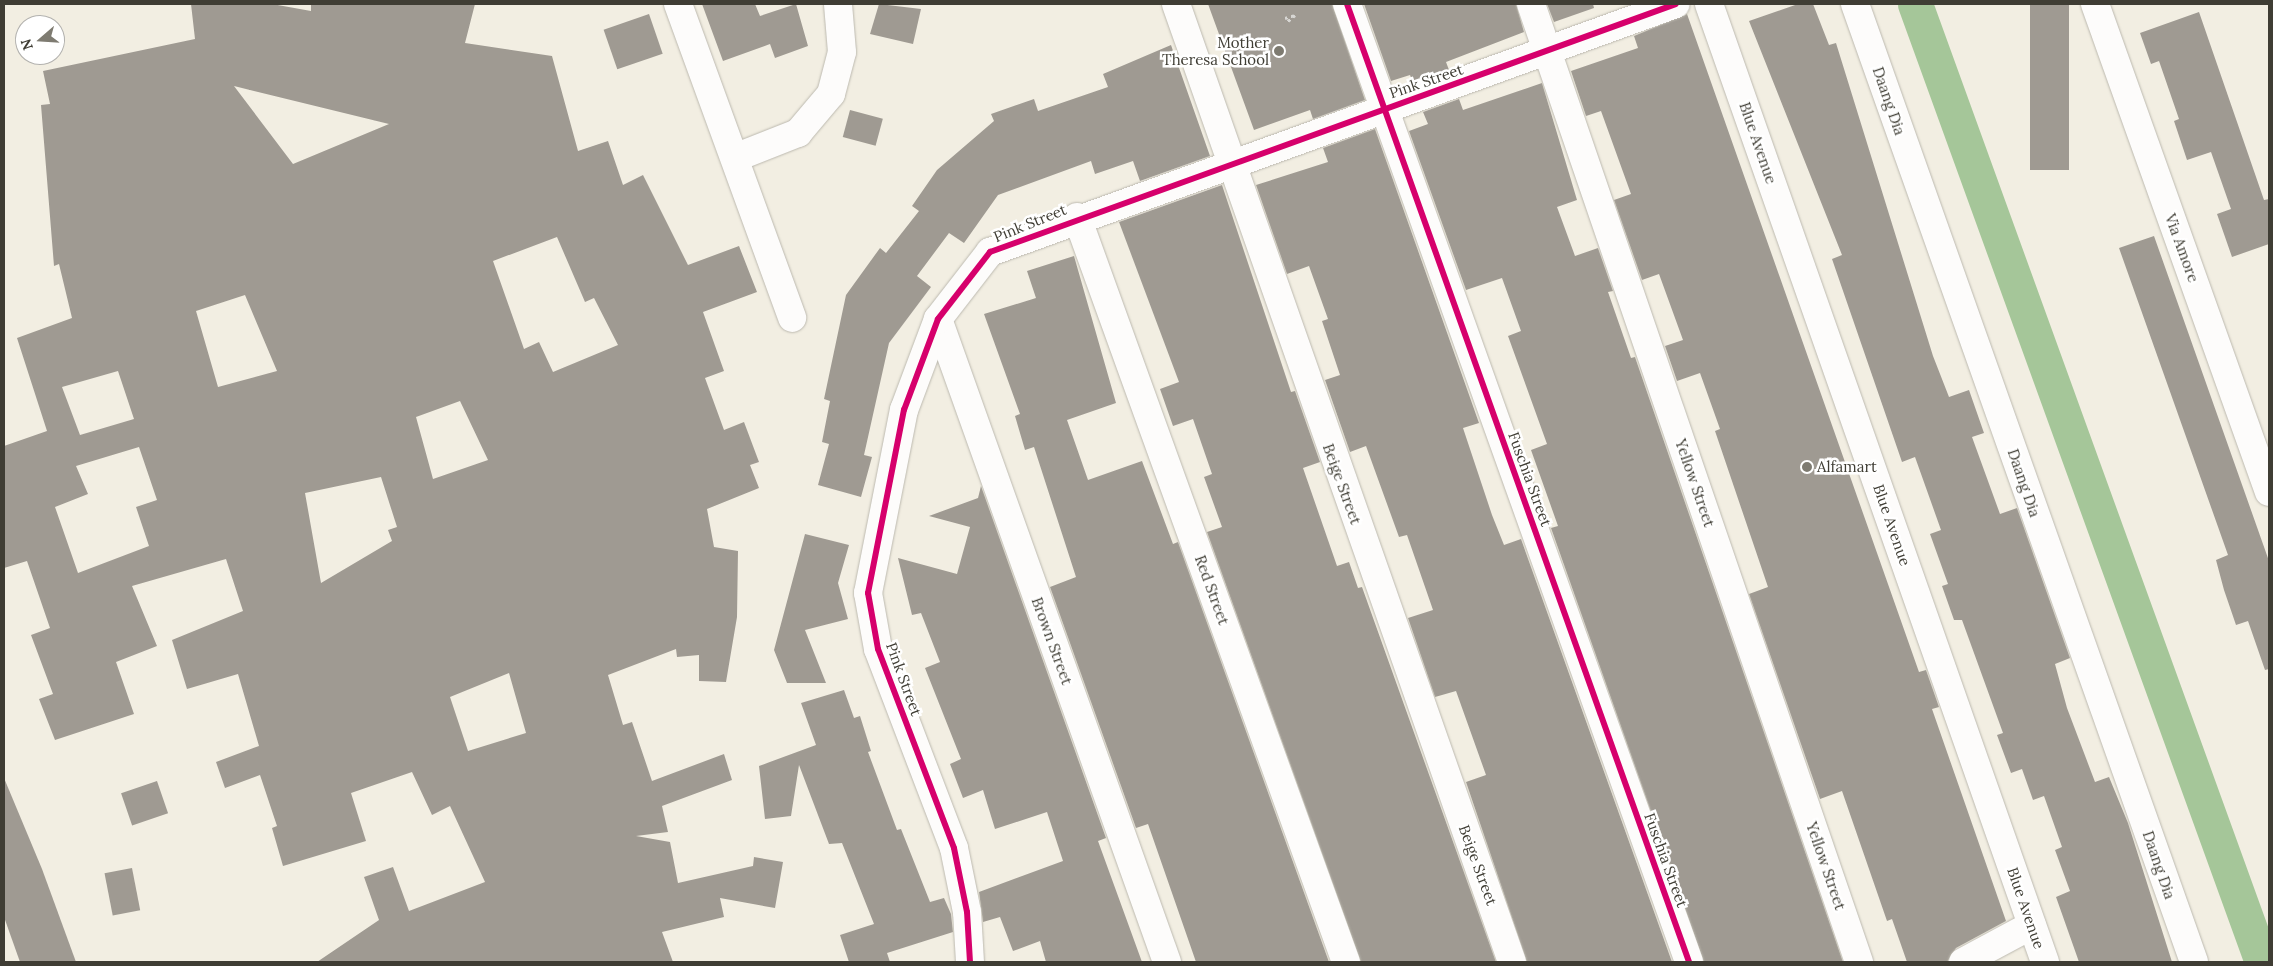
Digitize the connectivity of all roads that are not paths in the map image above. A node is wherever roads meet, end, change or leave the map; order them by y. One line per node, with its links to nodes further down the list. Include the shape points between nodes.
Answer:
1 (678, 4): 12 (street)
2 (838, 4): 12 (street, via 842,52 832,94 798,133)
3 (1176, 4): 13 (street, Beige Street)
4 (1347, 4): 11 (street, Fuschia Street)
5 (1531, 4): 10 (street, Yellow Street)
6 (1676, 4): 10 (street, Pink Street)
7 (1709, 4): 18 (street, Blue Avenue)
8 (1855, 4): 27 (street, Daang Dia)
9 (2095, 4): 17 (street, Via Amore)
10 (1548, 52): 11 (street, Pink Street); 24 (street, Yellow Street)
11 (1385, 109): 13 (street, Pink Street); 23 (street, Fuschia Street)
12 (737, 157): 15 (street)
13 (1229, 164): 14 (street, Pink Street); 22 (street, Beige Street)
14 (1077, 217): 16 (street, Pink Street, via 990,252); 21 (street, Red Street)
15 (792, 318)
16 (938, 319): 19 (street, Pink Street, via 904,410 868,593 878,649 954,848 967,912); 20 (street, Brown Street)
17 (2269, 492)
18 (2032, 925): 25 (street); 26 (street, Blue Avenue)
19 (970, 962)
20 (1166, 962)
21 (1346, 962)
22 (1512, 962)
23 (1689, 962)
24 (1859, 962)
25 (1963, 962)
26 (2045, 962)
27 (2194, 962)

